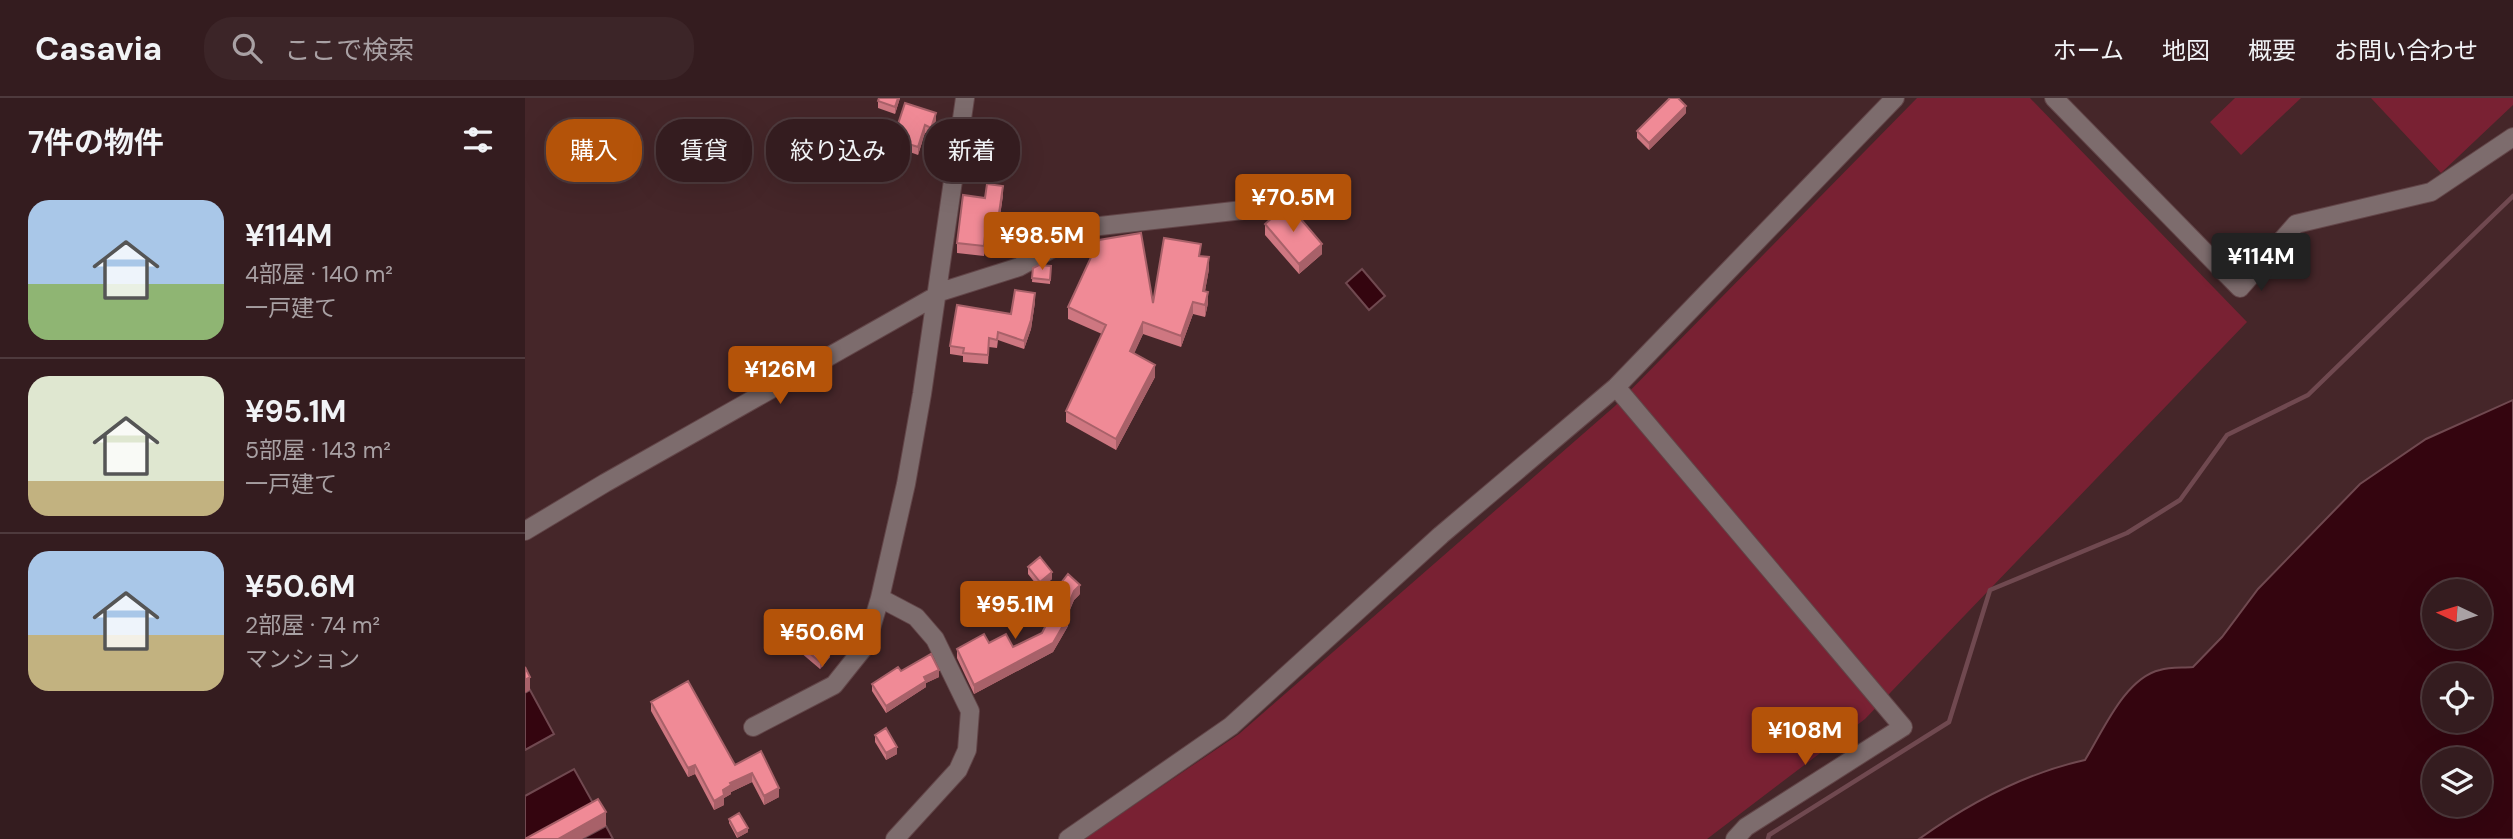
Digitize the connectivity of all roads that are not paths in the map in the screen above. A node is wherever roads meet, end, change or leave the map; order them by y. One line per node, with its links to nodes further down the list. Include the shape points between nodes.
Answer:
1 (965, 98): 6 (street)
2 (1895, 98): 7 (street)
3 (2054, 98): 4 (street, via 2240,288 2297,224 2431,192)
4 (2513, 137)
5 (1269, 196): 6 (street, via 1252,209 1091,227 1019,267)
6 (937, 295): 8 (street); 9 (street, via 906,484)
7 (1616, 387): 12 (street, via 1441,535 1231,726); 13 (street, via 1903,727 1746,827)
8 (525, 531)
9 (880, 598): 10 (street, via 866,645 834,685); 11 (street, via 916,617 935,639 970,711 967,750 958,770)
10 (753, 727)
11 (895, 839)
12 (1068, 839)
13 (1735, 839)

